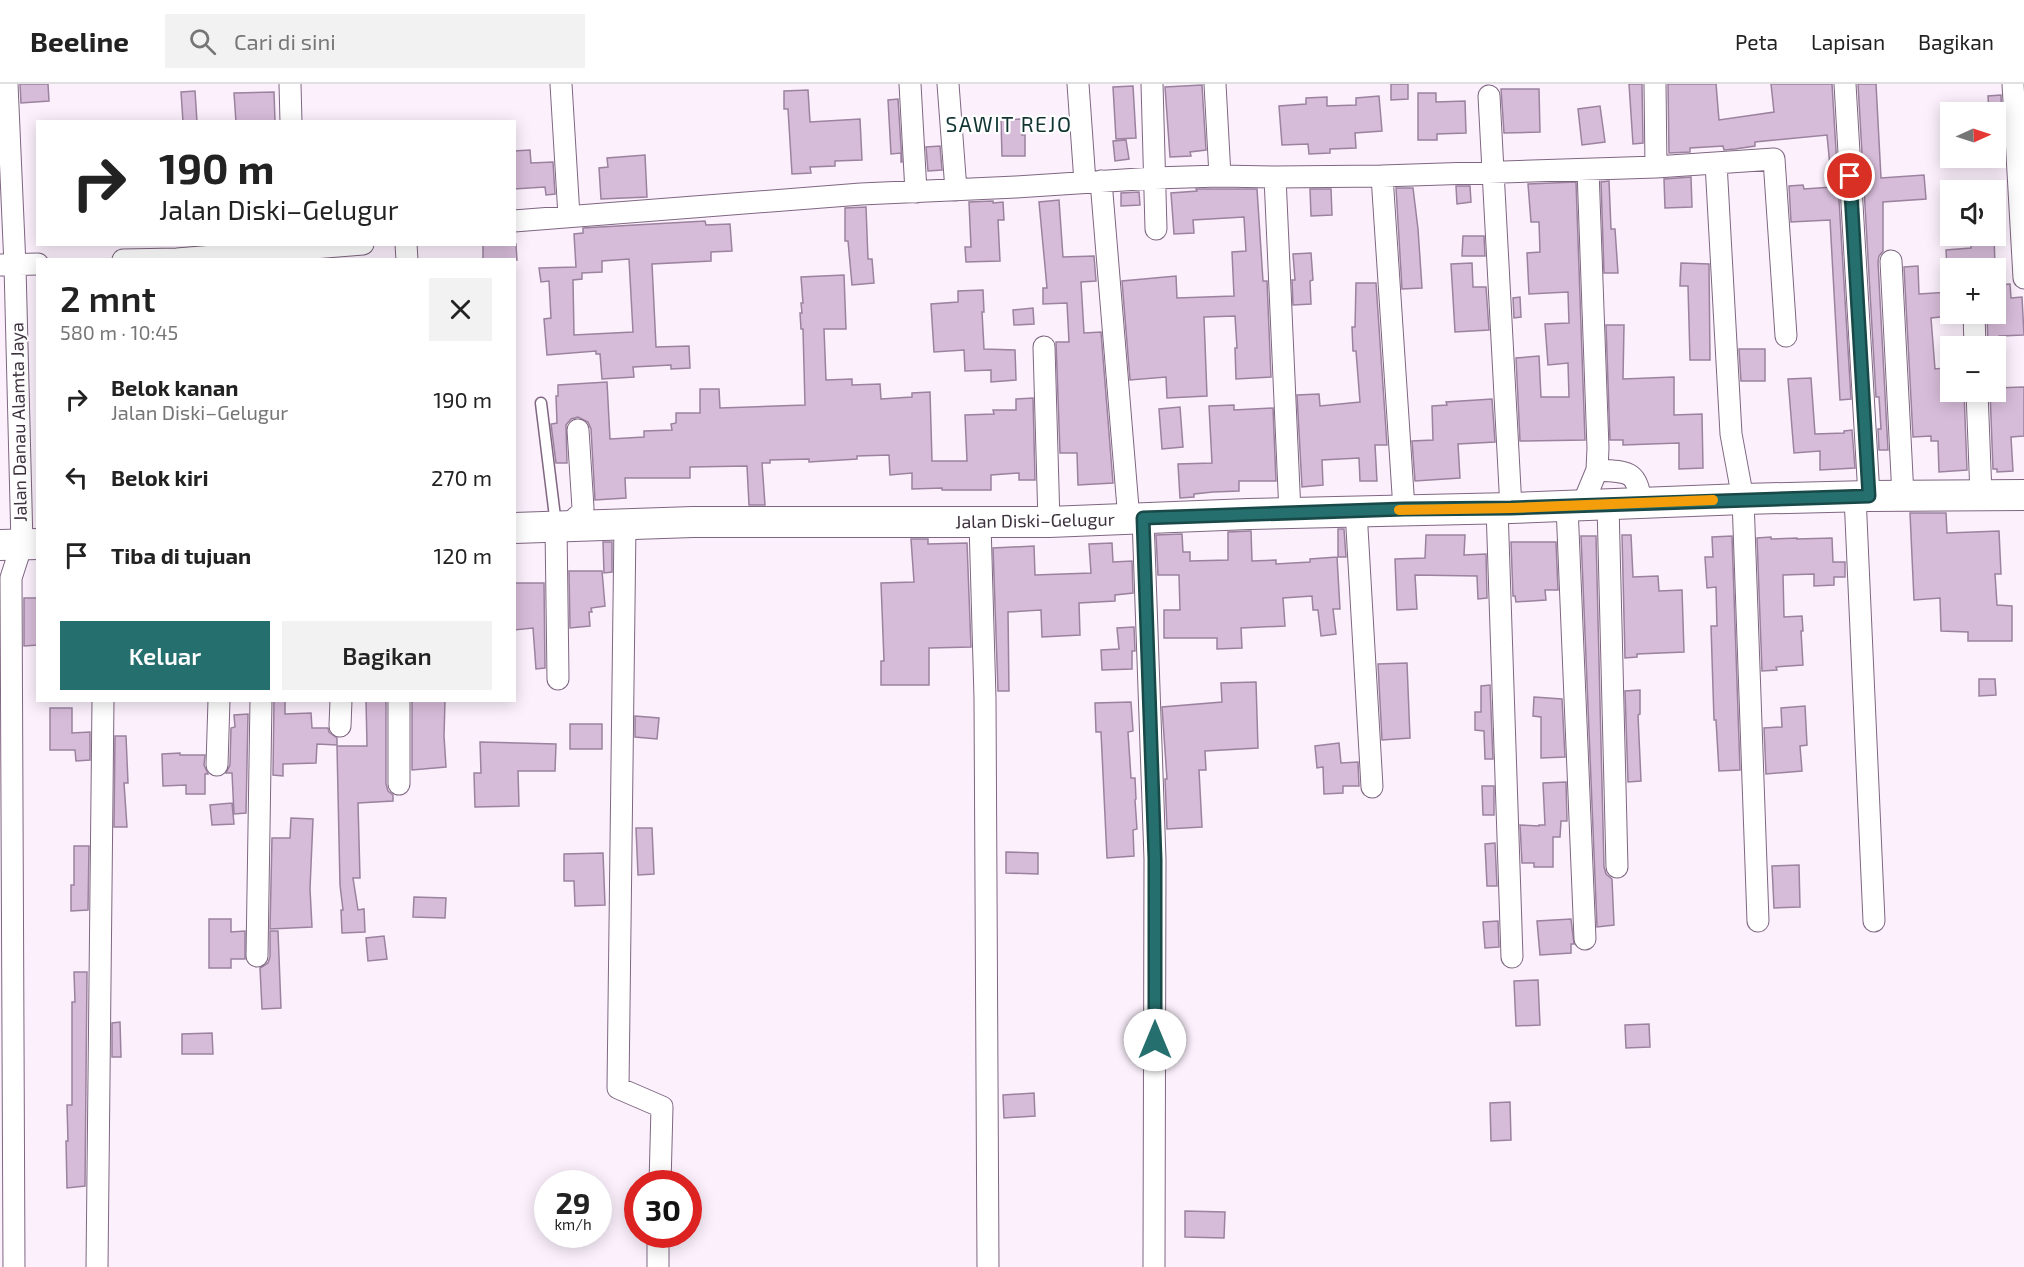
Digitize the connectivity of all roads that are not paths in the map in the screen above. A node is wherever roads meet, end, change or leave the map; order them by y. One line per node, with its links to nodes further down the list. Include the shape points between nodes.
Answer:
1 (7, 84): 33 (street, Jalan Danau Alamta Jaya)
2 (290, 84): 13 (street)
3 (561, 84): 25 (street)
4 (910, 84): 24 (street)
5 (948, 84): 23 (street)
6 (1078, 84): 22 (street)
7 (1152, 84): 21 (street)
8 (1215, 84): 18 (street)
9 (1655, 84): 15 (street)
10 (1845, 84): 43 (street)
11 (2013, 84): 34 (street)
12 (1489, 96): 17 (street)
13 (291, 120)
14 (1716, 163): 15 (street); 35 (street, via 1774,159); 45 (street, via 1731,434)
15 (1656, 167): 16 (street)
16 (1588, 170): 17 (street); 40 (street)
17 (1493, 172): 19 (street); 48 (street)
18 (1220, 176): 20 (street); 21 (street)
19 (1382, 176): 20 (street); 49 (street)
20 (1275, 177): 51 (street)
21 (1154, 178): 22 (street); 27 (street)
22 (1093, 182): 23 (street); 52 (street)
23 (956, 190): 24 (street)
24 (916, 192): 25 (street)
25 (569, 216): 26 (street)
26 (516, 221)
27 (1156, 229)
28 (343, 246): 29 (street)
29 (292, 251): 30 (street)
30 (191, 258)
31 (1891, 261): 44 (street)
32 (36, 264): 33 (street)
33 (7, 265): 58 (street, Jalan Danau Alamta Jaya)
34 (2024, 278)
35 (1786, 336)
36 (1044, 347): 53 (street)
37 (1977, 402): 41 (street)
38 (541, 403): 56 (lane)
39 (578, 430): 56 (street, via 583,508)
40 (1597, 470): 46 (street, via 1631,475 1640,488); 47 (street)
41 (1980, 495): 42 (main road, Jalan Diski–Gelugur); 44 (main road, Jalan Diski–Gelugur)
42 (2024, 495)
43 (1862, 496): 44 (main road, Jalan Diski–Gelugur); 45 (main road, Jalan Diski–Gelugur); 71 (street)
44 (1904, 496)
45 (1743, 499): 46 (main road, Jalan Diski–Gelugur); 70 (street)
46 (1641, 503): 47 (main road, Jalan Diski–Gelugur)
47 (1586, 505): 48 (main road, Jalan Diski–Gelugur); 69 (street); 72 (street)
48 (1504, 508): 49 (main road, Jalan Diski–Gelugur); 74 (street)
49 (1404, 509): 50 (main road, Jalan Diski–Gelugur)
50 (1356, 511): 51 (main road, Jalan Diski–Gelugur); 68 (street)
51 (1290, 513): 52 (main road, Jalan Diski–Gelugur)
52 (1136, 519): 53 (main road, Jalan Diski–Gelugur); 81 (street, via 1155,859)
53 (1049, 522): 54 (main road, Jalan Diski–Gelugur)
54 (980, 523): 55 (main road, Jalan Diski–Gelugur); 80 (street, via 985,698)
55 (625, 524): 56 (main road, Jalan Diski–Gelugur); 75 (street, via 618,1088 662,1107)
56 (562, 526): 57 (main road, Jalan Diski–Gelugur); 59 (street)
57 (516, 528)
58 (14, 554): 77 (street, Jalan Danau Alamta Jaya)
59 (558, 679)
60 (103, 702): 78 (street)
61 (219, 702): 66 (street)
62 (261, 702): 73 (street)
63 (340, 702): 65 (street)
64 (399, 702): 67 (street)
65 (340, 726)
66 (217, 765)
67 (399, 784)
68 (1372, 787)
69 (1617, 867)
70 (1758, 921)
71 (1874, 921)
72 (1585, 939)
73 (257, 956)
74 (1512, 957)
75 (660, 1170)
76 (658, 1248): 79 (street)
77 (14, 1267)
78 (97, 1267)
79 (658, 1267)
80 (988, 1267)
81 (1154, 1267)

